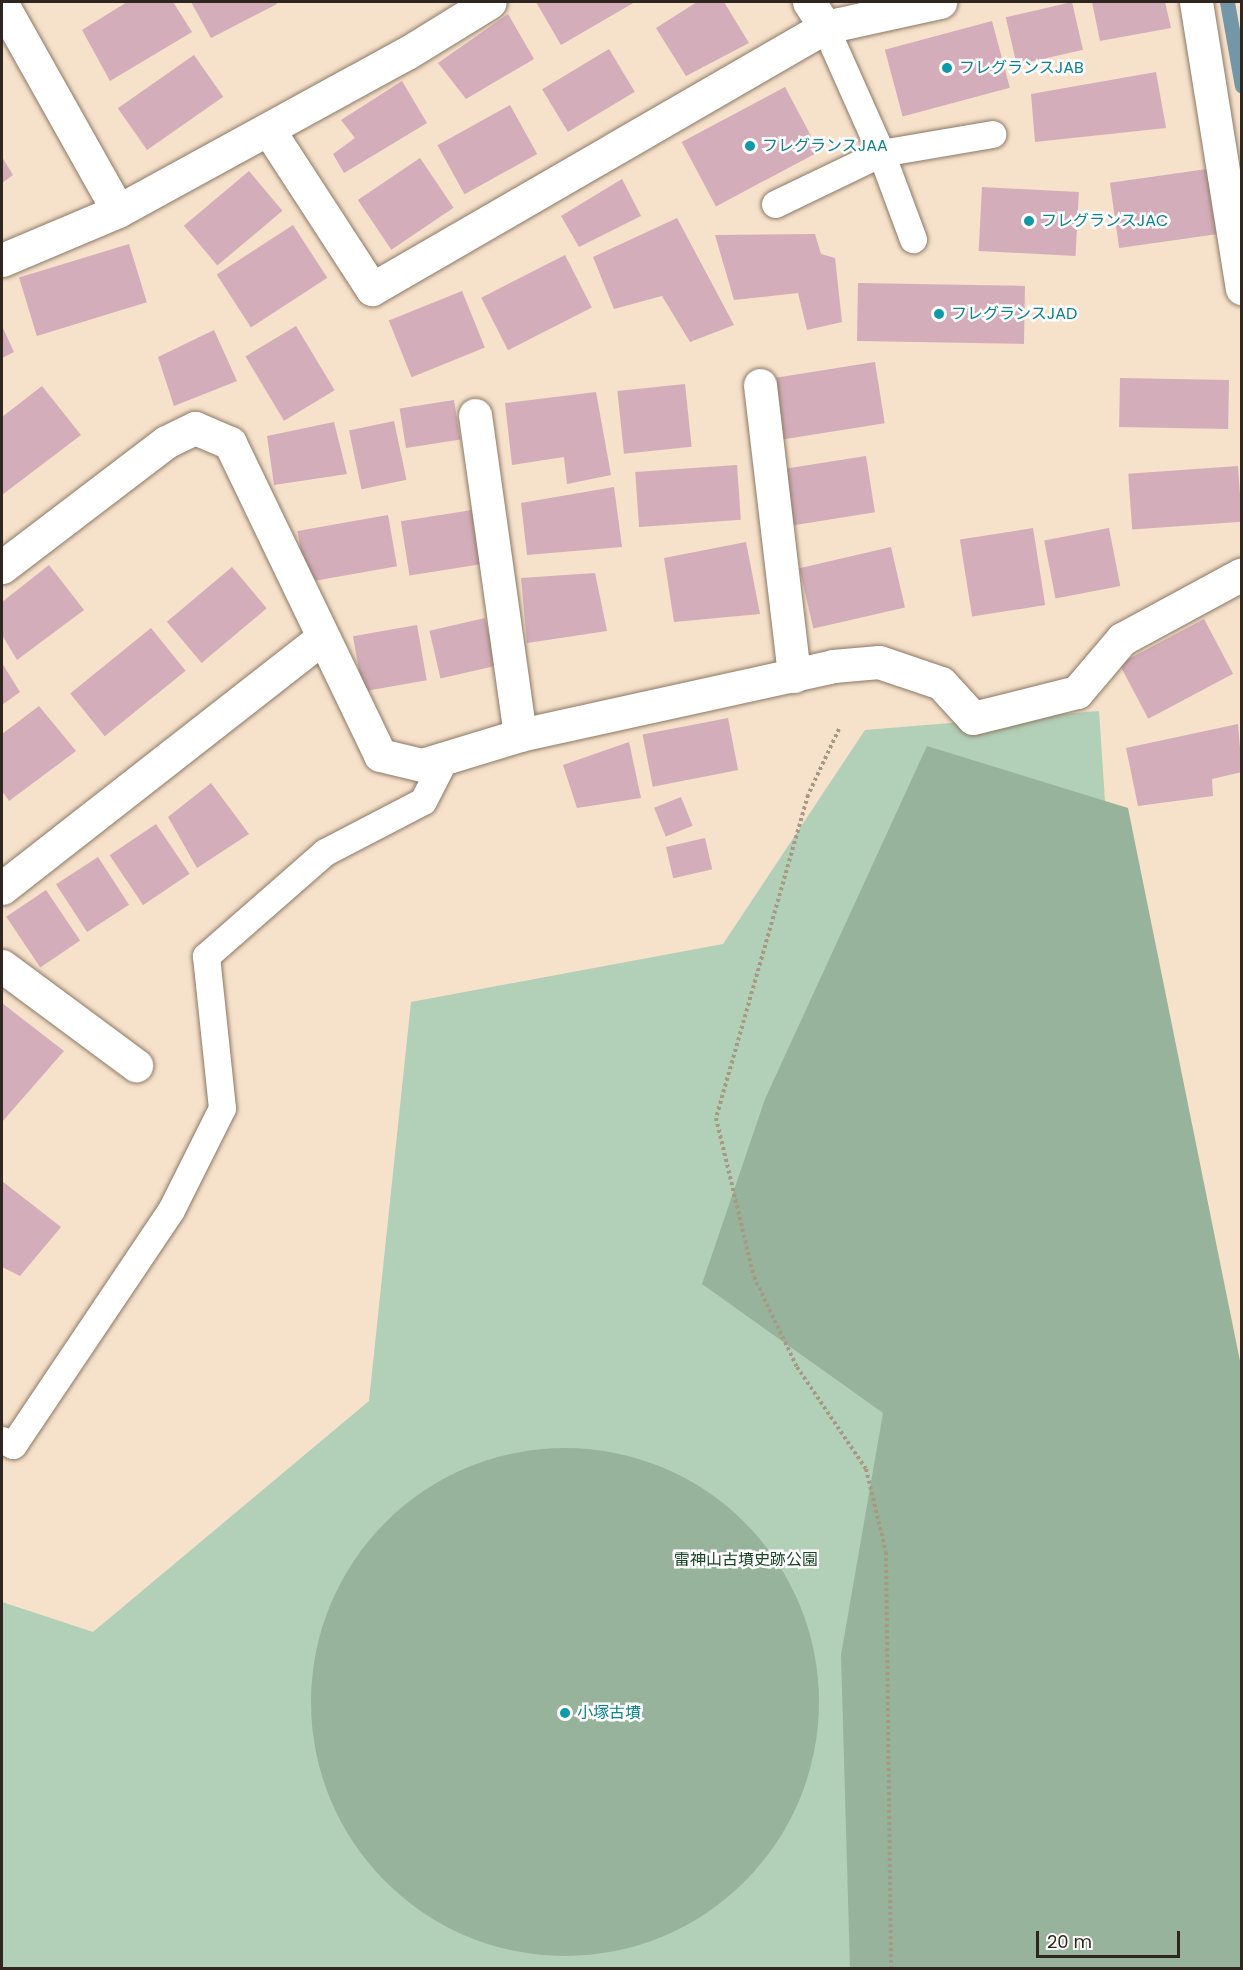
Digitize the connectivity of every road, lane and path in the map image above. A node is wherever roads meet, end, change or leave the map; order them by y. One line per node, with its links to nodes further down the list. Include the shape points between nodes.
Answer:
1 (490, 2): 6 (street)
2 (940, 2): 5 (street)
3 (1196, 2): 13 (street)
4 (2, 4): 10 (street)
5 (817, 14): 6 (street, via 372,290); 8 (lane)
6 (268, 129): 10 (street)
7 (992, 134): 8 (lane)
8 (881, 153): 9 (lane); 11 (lane)
9 (775, 204)
10 (118, 211): 12 (street)
11 (913, 239)
12 (2, 260)
13 (1242, 288)
14 (760, 385): 19 (street)
15 (476, 415): 21 (street)
16 (2, 567): 18 (street, via 166,441 195,428 230,443)
17 (1242, 574): 19 (street, via 1122,639 1077,692 973,718 941,683 879,662)
18 (321, 639): 22 (street, via 380,754 422,765); 23 (street)
19 (794, 676): 21 (street)
20 (839, 729): 27 (path, via 808,795 716,1118 754,1277 797,1367 866,1469 886,1552)
21 (520, 735): 22 (street)
22 (445, 758): 26 (lane, via 423,801 326,852 206,956 222,1108 171,1210 13,1445)
23 (2, 888)
24 (2, 966): 25 (street)
25 (136, 1065)
26 (2, 1440)
27 (891, 1968)

